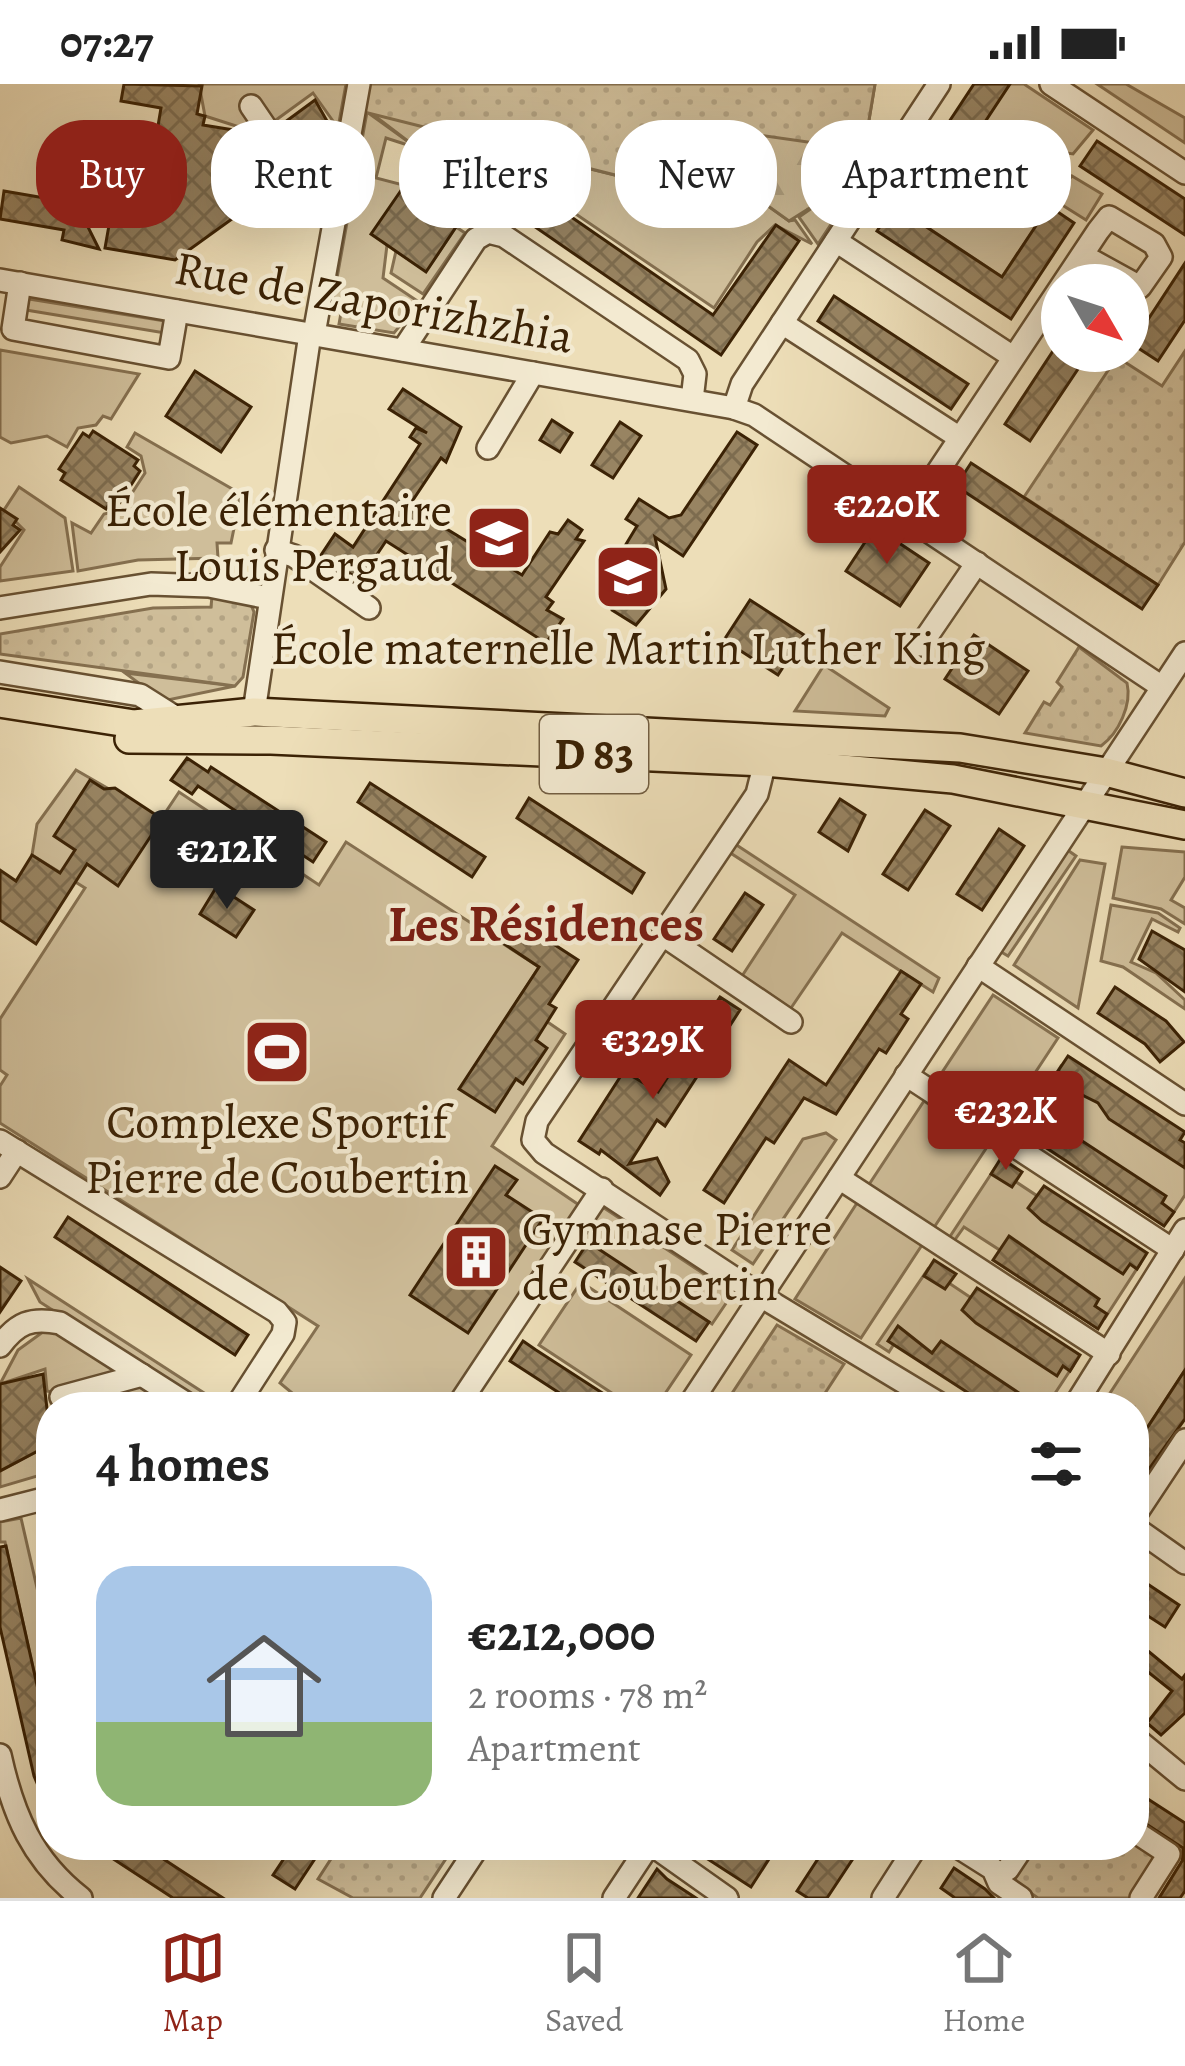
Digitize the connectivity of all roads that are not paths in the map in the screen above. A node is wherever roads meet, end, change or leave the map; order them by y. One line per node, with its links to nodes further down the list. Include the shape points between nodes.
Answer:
1 (359, 84): 12 (street)
2 (939, 84): 7 (street)
3 (1052, 84): 6 (street)
4 (250, 106): 5 (street)
5 (260, 120)
6 (1185, 173)
7 (836, 241): 11 (street); 14 (street)
8 (1082, 255): 8 (street, via 1109,217 1154,244 1161,257 1139,287); 14 (street)
9 (10, 281): 10 (street, Rue de Zaporizhzhia); 10 (street, via 13,329 169,358)
10 (177, 310): 12 (street, Rue de Zaporizhzhia)
11 (782, 322): 17 (street); 18 (street)
12 (312, 334): 13 (street, Rue de Zaporizhzhia); 21 (street)
13 (403, 350): 15 (street, Rue de Zaporizhzhia); 16 (street, via 476,238 488,232 688,360)
14 (1013, 357): 18 (street)
15 (533, 373): 16 (street, Rue de Zaporizhzhia); 19 (street)
16 (692, 400): 17 (street, Rue de Zaporizhzhia)
17 (734, 408): 20 (street, Rue de Zaporizhzhia)
18 (960, 438): 20 (street)
19 (488, 448)
20 (907, 518): 22 (street, Rue de Zaporizhzhia)
21 (277, 545): 23 (street); 25 (street)
22 (977, 563): 26 (street); 29 (street, Rue de Zaporizhzhia)
23 (268, 598): 24 (street, via 179,583); 31 (street)
24 (0, 608)
25 (369, 608)
26 (921, 644)
27 (1185, 653): 29 (street)
28 (0, 672): 32 (street, via 140,695)
29 (1162, 687): 35 (street)
30 (0, 703): 32 (main road, D 83, via 134,724)
31 (254, 712): 32 (main road, D 83); 35 (main road, D 83, via 960,748)
32 (178, 719)
33 (0, 721): 34 (main road, D 83, via 130,740)
34 (765, 762): 37 (main road, D 83, via 952,779); 39 (street, via 757,794)
35 (1106, 772): 36 (main road, D 83); 37 (street)
36 (1185, 793)
37 (1084, 804): 38 (main road, D 83); 40 (street)
38 (1185, 826)
39 (663, 935): 41 (street); 47 (street, via 532,1133 544,1153)
40 (978, 967): 42 (street); 43 (street)
41 (791, 1022)
42 (906, 1076): 46 (street); 48 (street)
43 (1185, 1104)
44 (9, 1146): 45 (street); 55 (street, via 278,1312 283,1334)
45 (0, 1178)
46 (838, 1178): 49 (street); 51 (street)
47 (602, 1189): 49 (street); 56 (street)
48 (1179, 1240): 51 (street)
49 (761, 1296): 57 (street); 58 (street)
50 (0, 1346): 52 (street, via 36,1318 59,1323)
51 (1109, 1354): 59 (street)
52 (142, 1375): 53 (street); 54 (street)
53 (79, 1392)
54 (169, 1392)
55 (246, 1392)
56 (468, 1392)
57 (698, 1392)
58 (920, 1392)
59 (1084, 1392)
60 (1185, 1440): 61 (street)
61 (1149, 1494)
62 (36, 1501): 63 (street)
63 (0, 1510)
64 (1149, 1538): 65 (street)
65 (1185, 1563)
66 (1149, 1749): 68 (street)
67 (0, 1755): 69 (street)
68 (1185, 1779)
69 (6, 1809): 71 (street)
70 (1149, 1841): 86 (street, via 1169,1854)
71 (36, 1853)
72 (43, 1860): 81 (street)
73 (469, 1860): 82 (street)
74 (640, 1860): 83 (street)
75 (672, 1860): 84 (street)
76 (910, 1860): 80 (street)
77 (976, 1860): 79 (street)
78 (1014, 1860): 79 (street)
79 (997, 1875): 85 (street)
80 (894, 1894)
81 (81, 1898)
82 (444, 1898)
83 (614, 1898)
84 (727, 1898)
85 (1021, 1898)
86 (1141, 1898)

